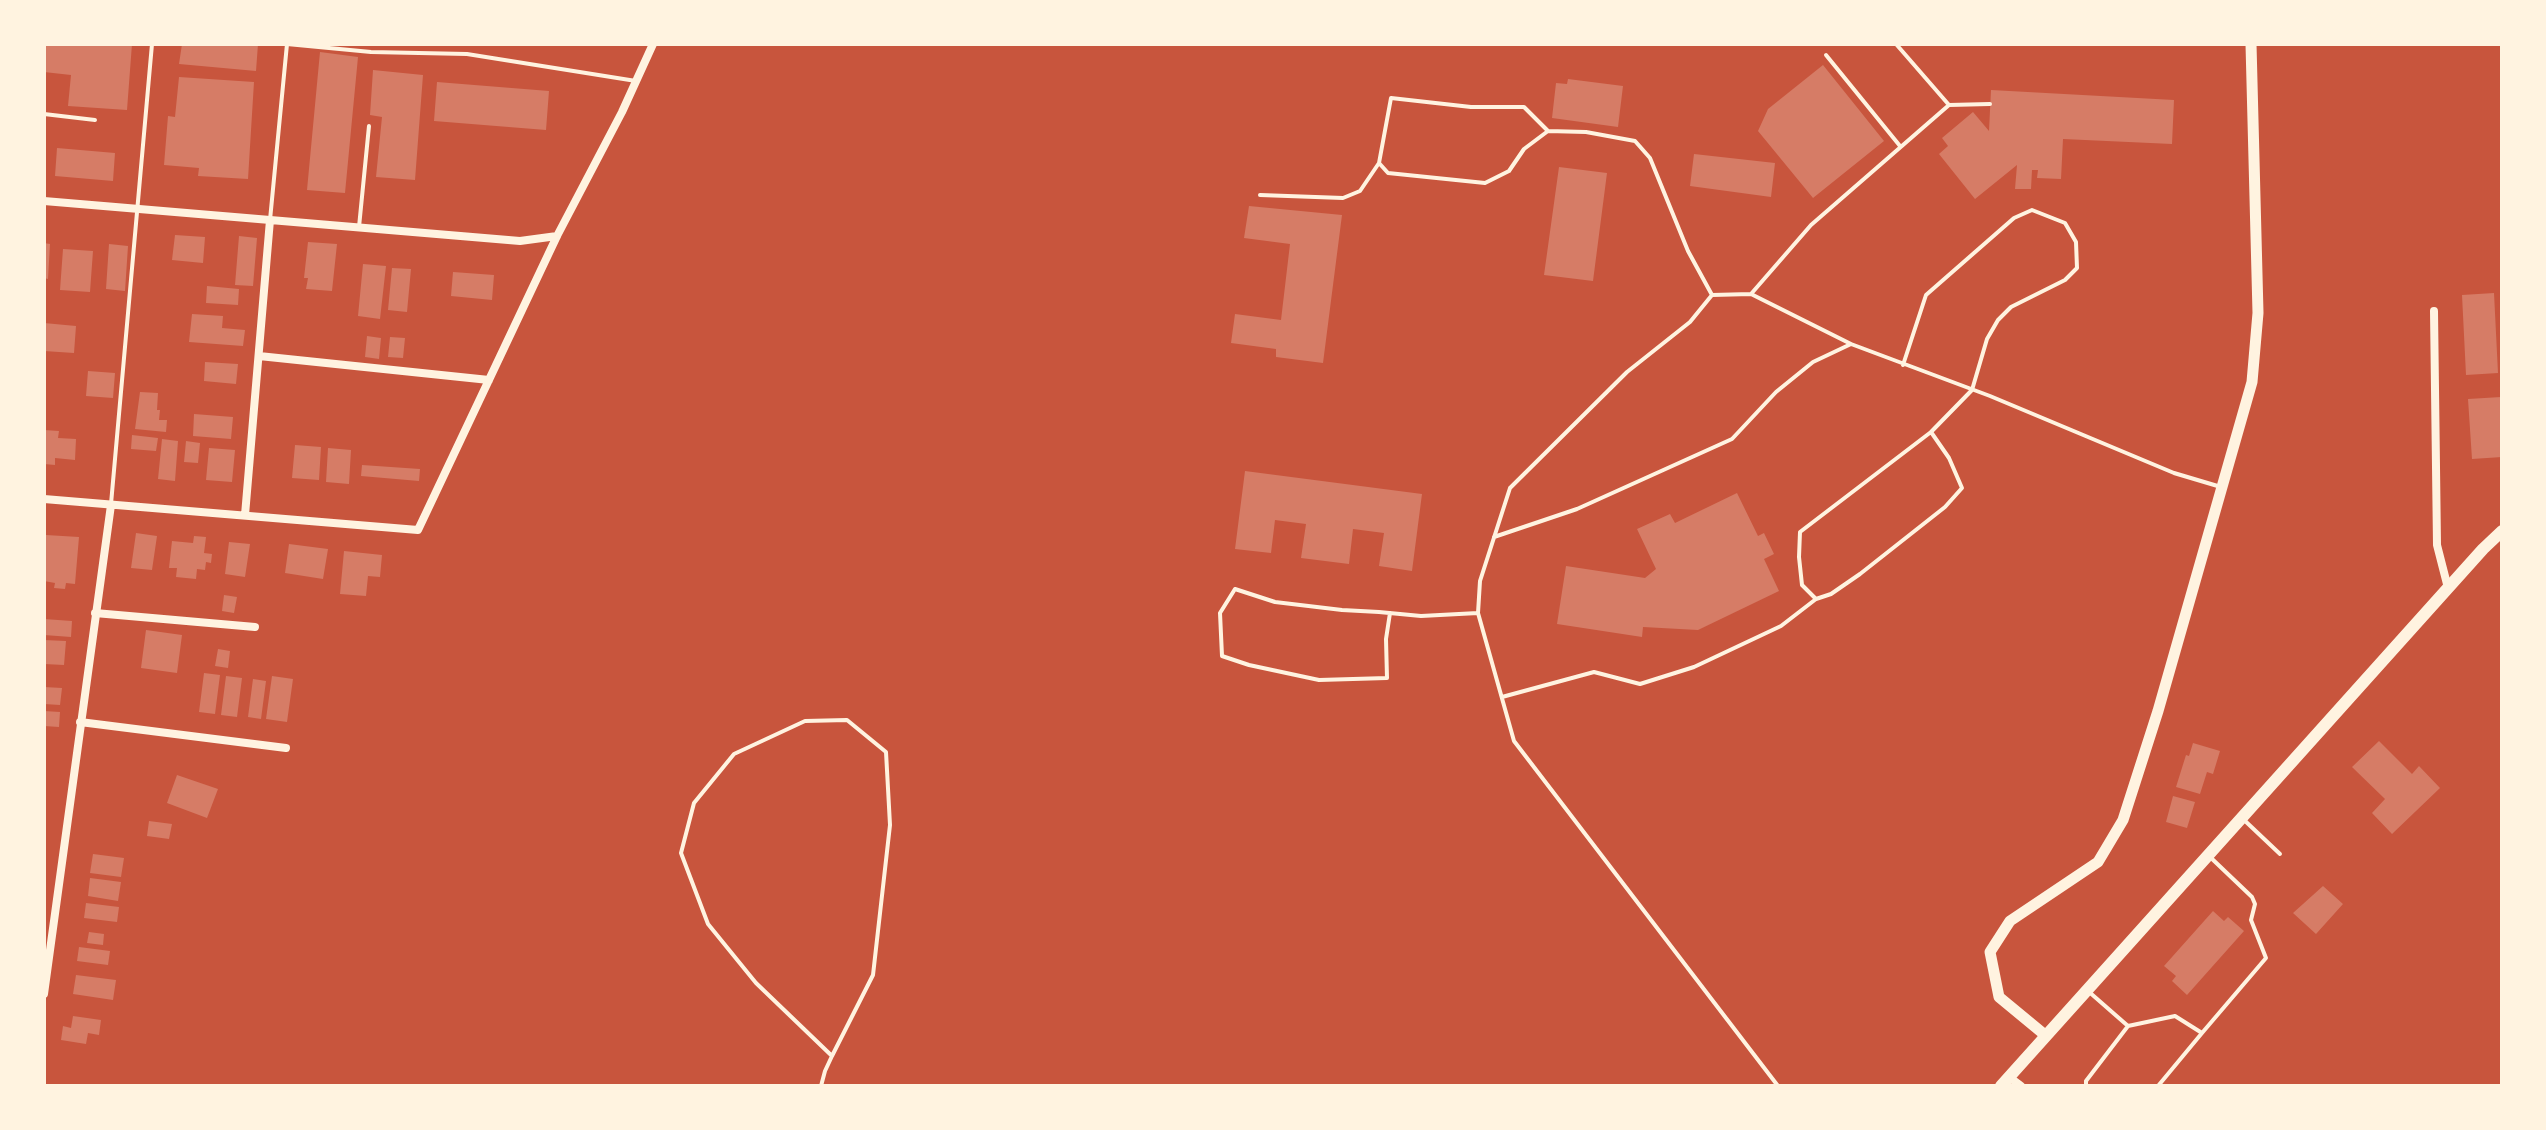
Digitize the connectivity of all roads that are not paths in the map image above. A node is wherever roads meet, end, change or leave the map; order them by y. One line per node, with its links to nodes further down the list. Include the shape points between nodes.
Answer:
1 (152, 44): 17 (lane)
2 (653, 44): 6 (street)
3 (1896, 44): 8 (lane)
4 (2251, 44): 30 (street, via 2258,313 2252,382)
5 (1826, 55): 13 (lane)
6 (636, 81): 18 (lane, via 467,54 287,44); 20 (street)
7 (1990, 104): 8 (lane)
8 (1949, 105): 13 (lane)
9 (44, 114): 10 (lane)
10 (95, 120)
11 (369, 126): 19 (lane)
12 (1548, 131): 14 (lane, via 1524,149 1509,171 1485,183 1388,173); 14 (lane, via 1524,107 1391,98); 22 (lane, via 1635,141 1650,158)
13 (1900, 146): 21 (lane, via 1811,225)
14 (1379, 163): 15 (lane, via 1360,191 1343,198)
15 (1260, 195)
16 (44, 201): 17 (street)
17 (137, 209): 18 (street); 32 (lane)
18 (270, 220): 19 (street); 25 (street)
19 (359, 227): 20 (street, via 520,241)
20 (557, 236): 27 (street)
21 (1751, 294): 22 (lane); 24 (lane)
22 (1712, 295): 35 (lane, via 1690,322 1627,372 1515,481)
23 (2434, 311): 36 (street, via 2437,545)
24 (1851, 344): 26 (lane); 35 (lane, via 1813,362 1732,439 1577,509)
25 (259, 356): 27 (street); 33 (street)
26 (1903, 365): 28 (lane); 28 (lane, via 1926,295 2014,218 2032,210 2065,223 2076,242 2077,268 1998,320)
27 (489, 380): 33 (street, via 418,530)
28 (1972, 390): 29 (lane); 30 (lane, via 2174,473)
29 (1931, 432): 37 (lane, via 1800,532 1802,585); 37 (lane, via 1962,488 1860,574)
30 (2222, 487): 52 (street, via 2123,820 2098,862 2010,921 1990,952 1999,997)
31 (44, 499): 32 (street)
32 (111, 505): 33 (street); 38 (street)
33 (245, 515)
34 (2502, 531): 36 (main road)
35 (1494, 537): 40 (lane, via 1480,581)
36 (2448, 588): 45 (main road)
37 (1816, 599): 42 (lane, via 1781,626 1694,667 1640,684 1594,672)
38 (95, 613): 41 (street); 43 (street)
39 (1390, 613): 39 (lane, via 1275,602 1235,589 1220,613 1222,656 1319,680 1387,678); 40 (lane)
40 (1478, 613): 42 (lane)
41 (255, 627)
42 (1502, 697): 56 (lane, via 1514,741)
43 (80, 722): 44 (street); 49 (street)
44 (286, 748)
45 (2241, 817): 46 (lane); 47 (main road)
46 (2280, 854)
47 (2207, 855): 48 (main road); 51 (lane, via 2252,897 2251,920 2266,958)
48 (2086, 990): 50 (lane); 52 (main road)
49 (44, 994)
50 (2128, 1026): 51 (lane, via 2175,1016); 58 (lane)
51 (2202, 1033): 59 (lane)
52 (2045, 1035): 54 (main road)
53 (832, 1056): 53 (lane, via 756,983 708,924 681,853 694,803 734,754 805,721 847,720 886,752 890,825 873,975); 55 (lane)
54 (2005, 1082): 57 (street)
55 (821, 1086)
56 (1778, 1086)
57 (2021, 1086)
58 (2086, 1086)
59 (2158, 1086)

